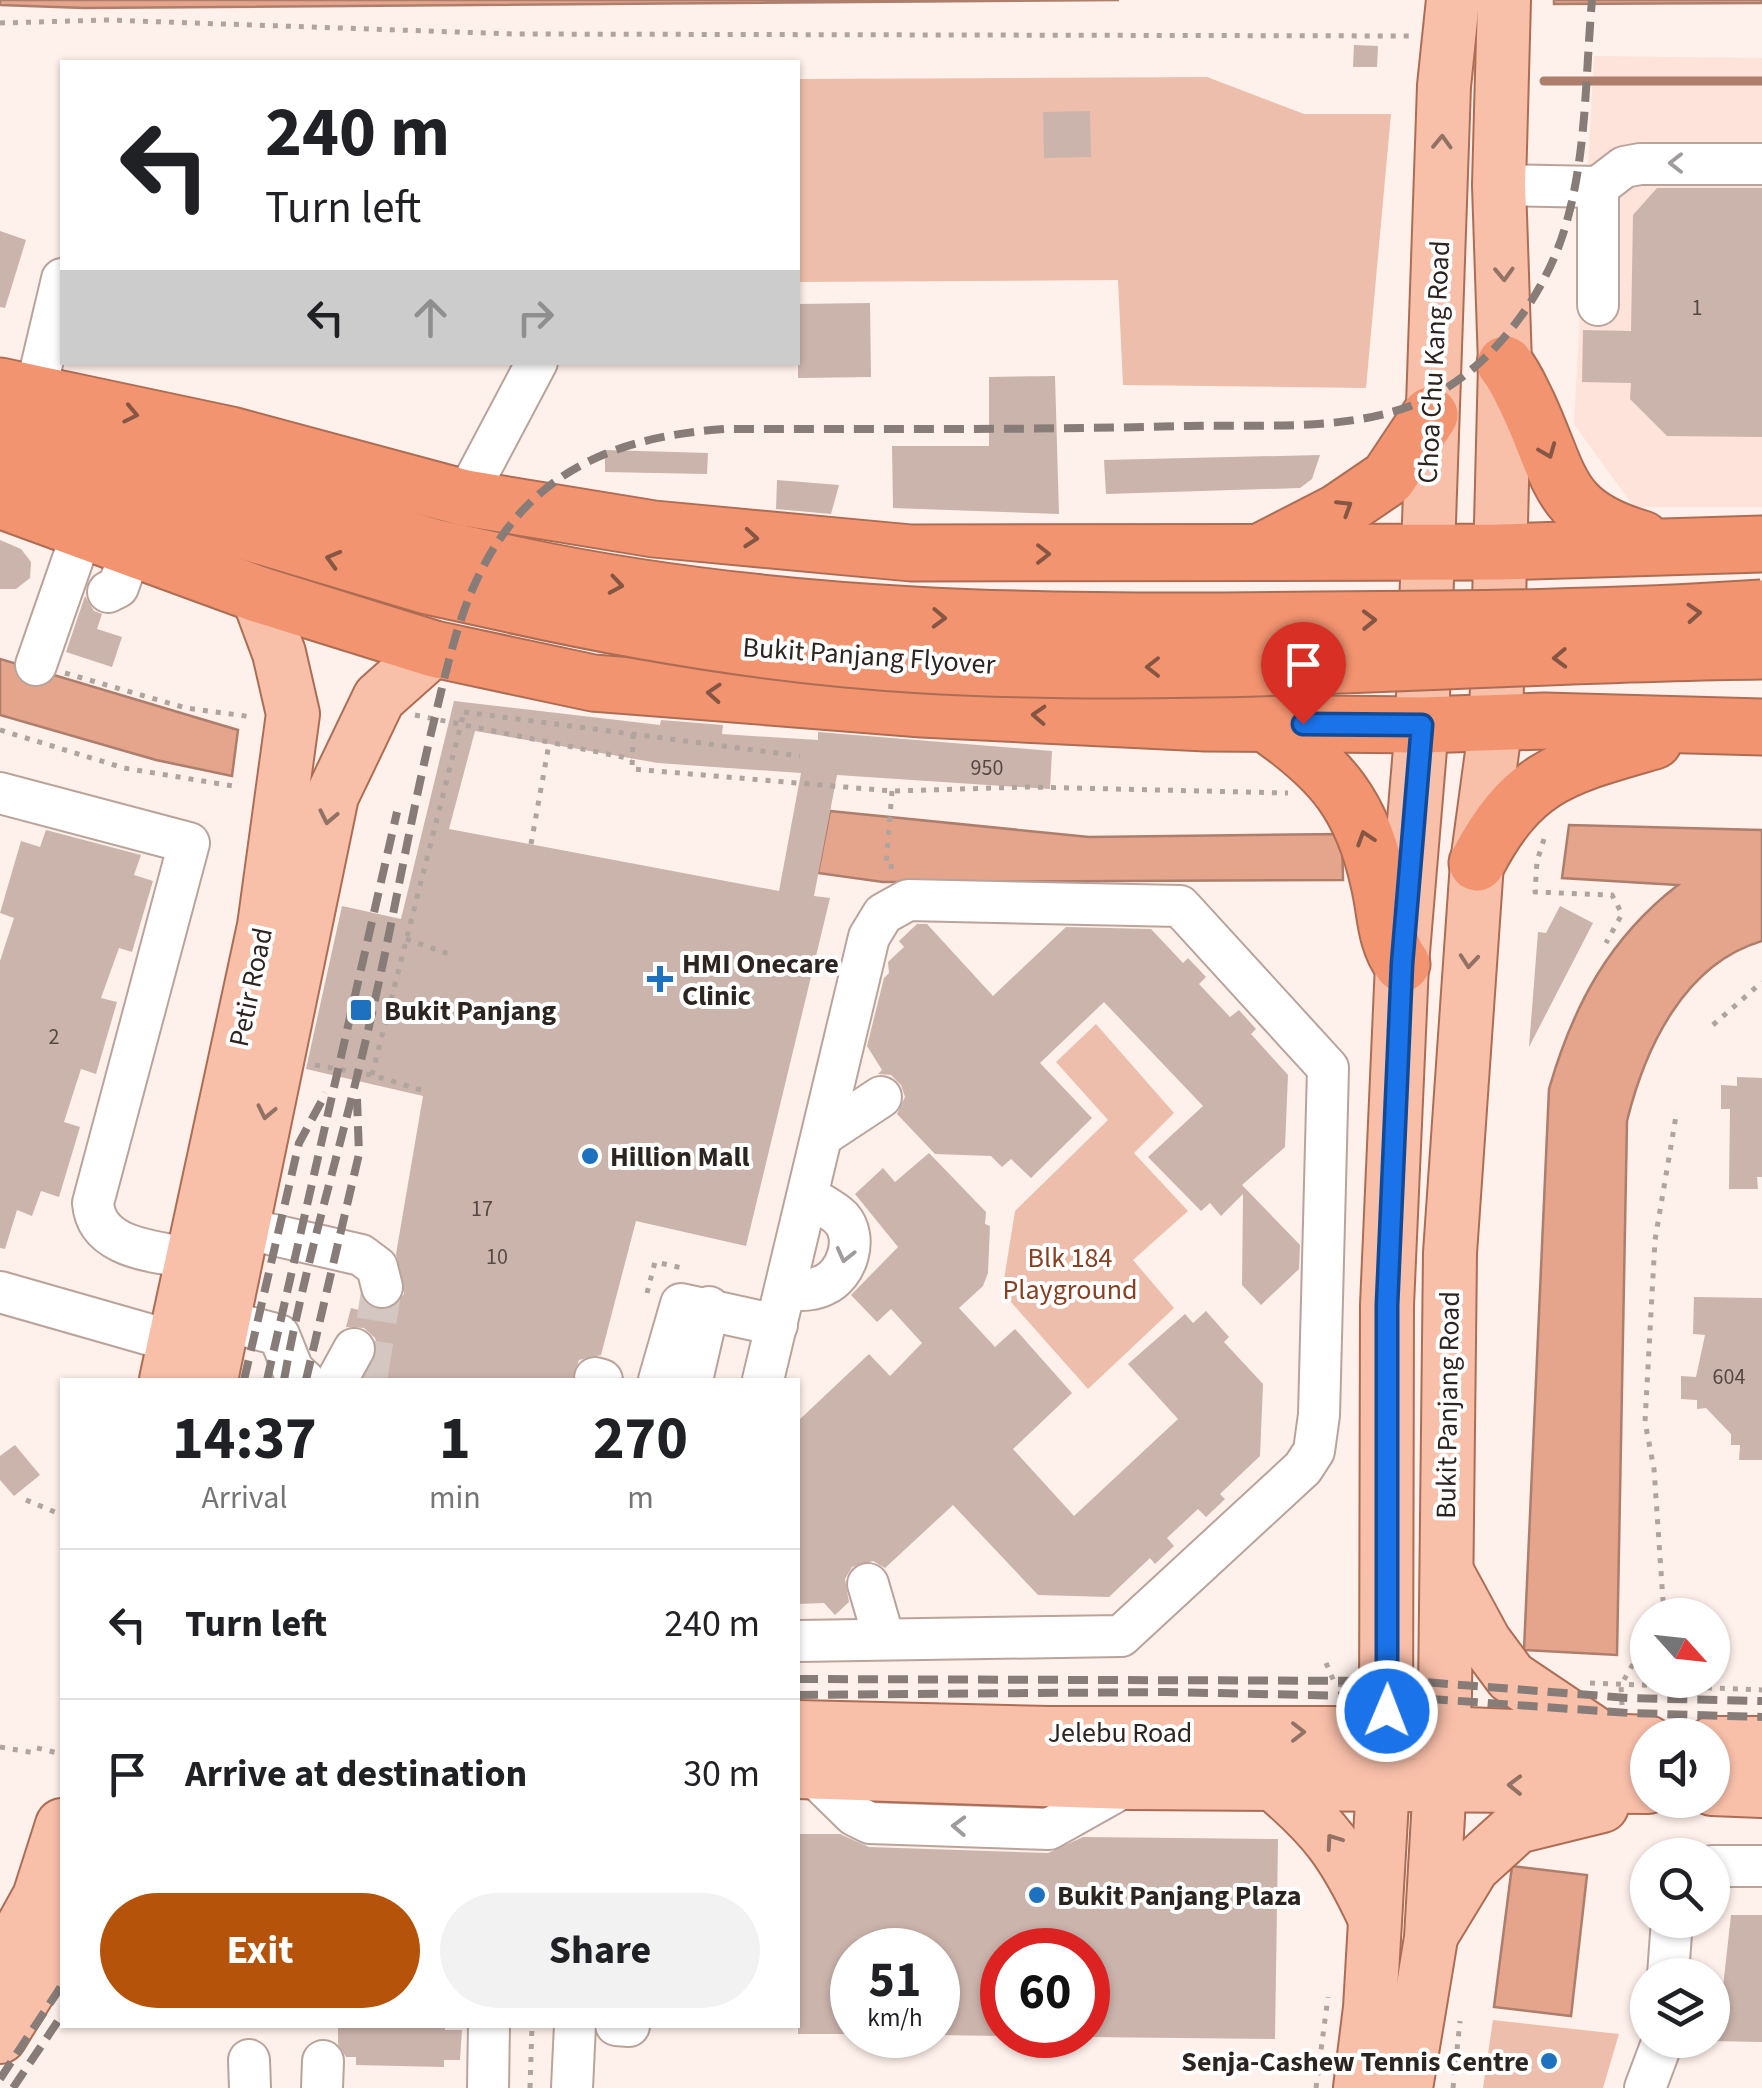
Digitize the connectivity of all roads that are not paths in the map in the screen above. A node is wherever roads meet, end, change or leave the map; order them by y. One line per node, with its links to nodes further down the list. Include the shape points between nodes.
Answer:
1 (1504, 0): 4 (main road)
2 (1450, 19): 11 (main road, Choa Chu Kang Road, one-way to 2)
3 (1762, 164): 5 (street, one-way to 5, via 1640,164 1624,167)
4 (1499, 185): 5 (street); 8 (main road, one-way to 8)
5 (1598, 187): 7 (street)
6 (60, 285): 10 (street)
7 (1598, 305)
8 (1505, 364): 17 (highway, one-way to 17, via 1565,493 1583,515); 19 (main road)
9 (535, 365): 14 (street, via 512,410)
10 (12, 399): 14 (highway, one-way to 14, via 231,436); 15 (highway, Bukit Panjang Flyover)
11 (1430, 416): 18 (main road, Choa Chu Kang Road); 20 (highway, one-way to 11, via 1388,478)
12 (0, 458): 15 (highway, Bukit Panjang Flyover)
13 (0, 500): 22 (highway)
14 (483, 501): 21 (highway, one-way to 21, via 654,529 911,553)
15 (205, 502): 24 (highway, Bukit Panjang Flyover, one-way to 24, bridge, via 619,587 929,618 1257,621); 26 (highway, Bukit Panjang Flyover, one-way to 15, bridge, via 1286,668 925,665 622,629 426,586)
16 (1762, 544): 17 (highway)
17 (1664, 546): 19 (highway)
18 (1426, 552): 19 (highway); 20 (highway); 31 (main road, Choa Chu Kang Road)
19 (1498, 552): 28 (main road)
20 (1259, 553): 21 (highway)
21 (1157, 554): 29 (highway, via 1220,586 1241,615 1244,651 1233,686)
22 (92, 566): 23 (highway); 27 (street)
23 (257, 594): 25 (highway); 36 (main road, Petir Road, via 293,714)
24 (1762, 608)
25 (434, 648): 29 (highway, one-way to 25, via 593,683); 36 (main road, Petir Road, one-way to 36, via 383,693 358,734)
26 (1762, 651)
27 (36, 665)
28 (1496, 722): 31 (highway); 33 (highway); 35 (main road, Bukit Panjang Road)
29 (1206, 723): 30 (highway)
30 (1268, 725): 31 (highway); 37 (highway, one-way to 30, via 1390,948 1379,881 1342,787)
31 (1422, 725): 37 (main road, Bukit Panjang Road)
32 (1762, 727): 33 (highway)
33 (1700, 728): 35 (highway, via 1551,773 1494,830)
34 (0, 793): 41 (street, via 189,843 93,1203 94,1220 120,1242)
35 (1477, 864): 53 (main road, Bukit Panjang Road, one-way to 53, via 1450,1253)
36 (287, 914): 41 (main road, Petir Road); 41 (main road, Petir Road, one-way to 41, via 276,1058)
37 (1402, 964): 57 (main road, Bukit Panjang Road, via 1387,1305)
38 (881, 1097): 39 (street)
39 (822, 1136): 40 (street); 55 (street, via 881,947 883,914 908,900 1180,906 1328,1068 1318,1432 1303,1468 1121,1636)
40 (808, 1196): 44 (street); 44 (street, one-way to 44, via 843,1220 849,1253 828,1284)
41 (225, 1246): 45 (main road, Petir Road); 46 (street, via 361,1254 377,1267); 47 (main road, Petir Road)
42 (1, 1296): 47 (street)
43 (709, 1307): 44 (street); 50 (street, via 690,1302 676,1310); 51 (street)
44 (781, 1308): 52 (street)
45 (224, 1320): 48 (main road, Petir Road); 49 (street, via 278,1334)
46 (359, 1332)
47 (171, 1361)
48 (211, 1378)
49 (302, 1378)
50 (659, 1378)
51 (692, 1378)
52 (764, 1378)
53 (1445, 1568): 58 (main road, Bukit Panjang Road); 59 (main road, via 1511,1677)
54 (868, 1584): 55 (street)
55 (884, 1640): 56 (street)
56 (800, 1641)
57 (1386, 1732): 58 (main road, Jelebu Road); 62 (main road, Jelebu Road, one-way to 57, via 1049,1733); 64 (main road, Bukit Panjang Road)
58 (1443, 1732): 59 (main road, Jelebu Road); 65 (main road, Bukit Panjang Road)
59 (1627, 1743)
60 (1730, 1743): 61 (main road)
61 (1762, 1743)
62 (801, 1757): 63 (main road, Jelebu Road, one-way to 62, via 1131,1783)
63 (1270, 1781): 64 (main road, Jelebu Road); 73 (main road, one-way to 63, via 1351,1866 1321,1824)
64 (1384, 1783): 65 (main road, Jelebu Road); 73 (main road, Bukit Panjang Road)
65 (1440, 1784): 66 (main road, Jelebu Road, one-way to 65); 74 (main road, Bukit Panjang Road)
66 (1630, 1787)
67 (1730, 1790): 68 (main road)
68 (1762, 1791)
69 (1630, 1800): 74 (main road, via 1516,1828 1472,1867)
70 (60, 1831): 76 (main road, via 39,1897)
71 (1730, 1866): 72 (street)
72 (1762, 1866)
73 (1375, 1918): 85 (main road, Bukit Panjang Road)
74 (1431, 1938): 86 (main road, Bukit Panjang Road)
75 (60, 1941): 80 (main road)
76 (0, 1967)
77 (489, 2028): 83 (street)
78 (548, 2028): 82 (street)
79 (576, 2028): 84 (street)
80 (0, 2037)
81 (1656, 2058): 87 (street)
82 (534, 2075)
83 (488, 2088)
84 (572, 2088)
85 (1360, 2088)
86 (1406, 2088)
87 (1645, 2088)

